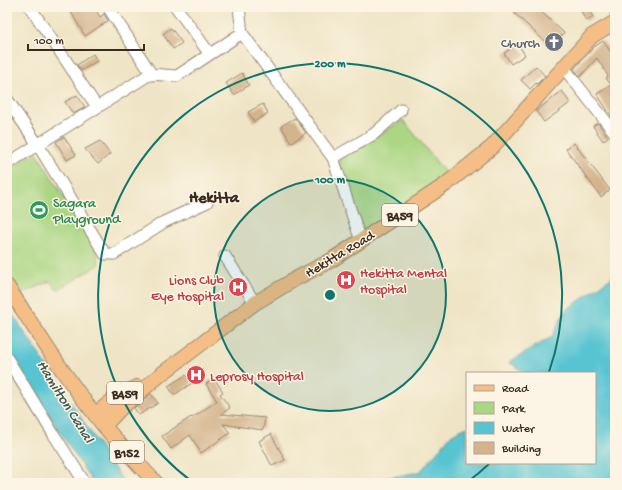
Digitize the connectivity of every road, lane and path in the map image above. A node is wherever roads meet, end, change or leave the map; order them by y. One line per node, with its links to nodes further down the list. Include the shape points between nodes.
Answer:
1 (30, 7): 11 (street)
2 (108, 7): 9 (street)
3 (176, 7): 7 (street)
4 (239, 7): 6 (street)
5 (615, 22): 8 (main road, Hekitta Road / B459, via 592,36)
6 (242, 33): 7 (street); 15 (street)
7 (209, 53): 9 (street, via 177,76)
8 (562, 68): 13 (street); 18 (main road, Hekitta Road / B459, via 492,147 445,185)
9 (152, 75): 11 (street)
10 (7, 99): 14 (street)
11 (97, 107): 14 (street)
12 (401, 110): 15 (street, via 374,134)
13 (615, 133)
14 (38, 144): 16 (street); 17 (street, via 105,254 114,254 164,222)
15 (333, 158): 18 (street)
16 (7, 164)
17 (208, 202)
18 (361, 241): 21 (main road, Hekitta Road / B459)
19 (224, 256): 21 (street)
20 (7, 286): 24 (main road, B152)
21 (255, 303): 23 (main road, Hekitta Road / B459)
22 (7, 358): 26 (street)
23 (158, 376): 24 (main road, Hekitta Road / B459, via 113,400); 25 (main road, Hekitta Road / B459)
24 (95, 415): 25 (main road, B152)
25 (104, 426): 27 (main road, B152)
26 (85, 483)
27 (156, 483)

